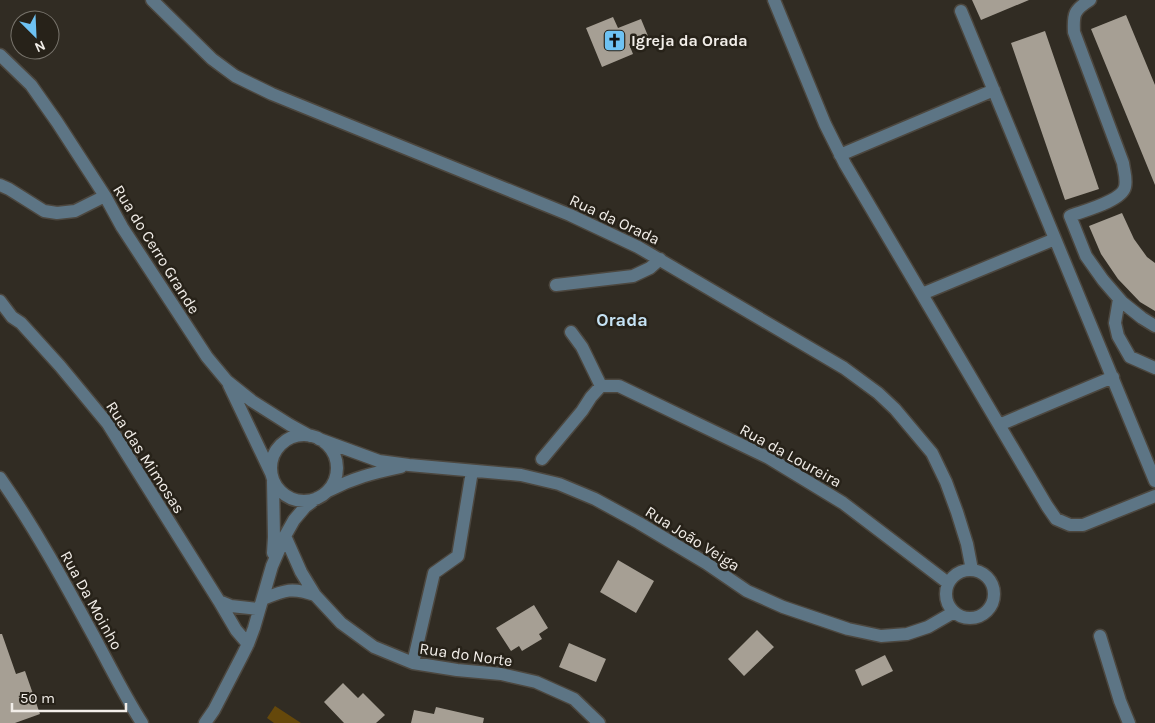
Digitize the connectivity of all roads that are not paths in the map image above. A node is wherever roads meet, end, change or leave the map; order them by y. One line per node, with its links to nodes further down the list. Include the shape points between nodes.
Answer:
1 (152, 0): 11 (street, Rua da Orada, via 212,59 235,76 570,215)
2 (774, 0): 7 (street)
3 (1090, 0): 14 (street, via 1080,6 1073,18 1074,32 1123,163 1125,189 1103,204 1070,216 1086,256)
4 (961, 11): 6 (street)
5 (0, 55): 9 (street, Rua do Cerro Grande, via 31,85)
6 (994, 90): 7 (street); 10 (street)
7 (840, 155): 13 (street)
8 (0, 185): 9 (street, via 43,211 57,213 75,212)
9 (104, 196): 20 (street, Rua do Cerro Grande, via 208,357)
10 (1055, 239): 13 (street); 19 (street)
11 (660, 259): 12 (street, via 634,276); 36 (street, Rua da Orada, via 844,368 895,409 932,453 946,482 958,512)
12 (556, 285)
13 (922, 294): 22 (street)
14 (1120, 300): 16 (street); 18 (street, via 1115,323 1118,336 1130,356)
15 (0, 301): 39 (street, Rua das Mimosas, via 108,424)
16 (1155, 326)
17 (571, 332): 21 (street)
18 (1155, 368)
19 (1113, 377): 22 (street); 29 (street)
20 (227, 381): 23 (street, Rua do Cerro Grande, via 252,401); 27 (street)
21 (601, 386): 24 (street); 37 (street, Rua da Loureira, via 619,386 769,458 843,503)
22 (999, 424): 32 (street, via 1056,519 1070,525 1084,525)
23 (315, 438): 25 (street, via 379,460); 27 (street, via 300,436 281,445 271,463); 31 (street, via 327,445 335,460 335,478)
24 (542, 459)
25 (410, 465): 26 (street, Rua João Veiga); 31 (street, via 362,476)
26 (472, 471): 41 (street, Rua João Veiga, via 521,475 559,484 595,499 706,563 747,591 848,629 881,636 907,634 928,627); 44 (street, via 458,556 434,573)
27 (272, 477): 31 (street, via 287,497 308,501); 35 (street)
28 (0, 478): 30 (street, Rua Da Moinho)
29 (1155, 481)
30 (12, 495): 33 (street); 45 (street, Rua Da Moinho)
31 (322, 495): 34 (street, via 305,507)
32 (1155, 496)
33 (0, 501)
34 (285, 536): 35 (street); 38 (street, Rua do Norte)
35 (272, 566): 40 (street)
36 (972, 570): 37 (street, via 958,573); 41 (street, via 989,580 993,600 986,611 974,617)
37 (948, 583): 41 (street, via 947,602)
38 (315, 596): 40 (street, via 301,590 290,590); 44 (street, Rua do Norte, via 342,623 374,647)
39 (219, 600): 40 (street, via 231,606); 43 (street, Rua das Mimosas)
40 (261, 604): 43 (street)
41 (954, 612)
42 (1100, 636): 48 (street)
43 (248, 644): 46 (street)
44 (413, 663): 47 (street, Rua do Norte, via 501,674 536,682 574,699)
45 (142, 723)
46 (205, 723)
47 (599, 723)
48 (1129, 723)

